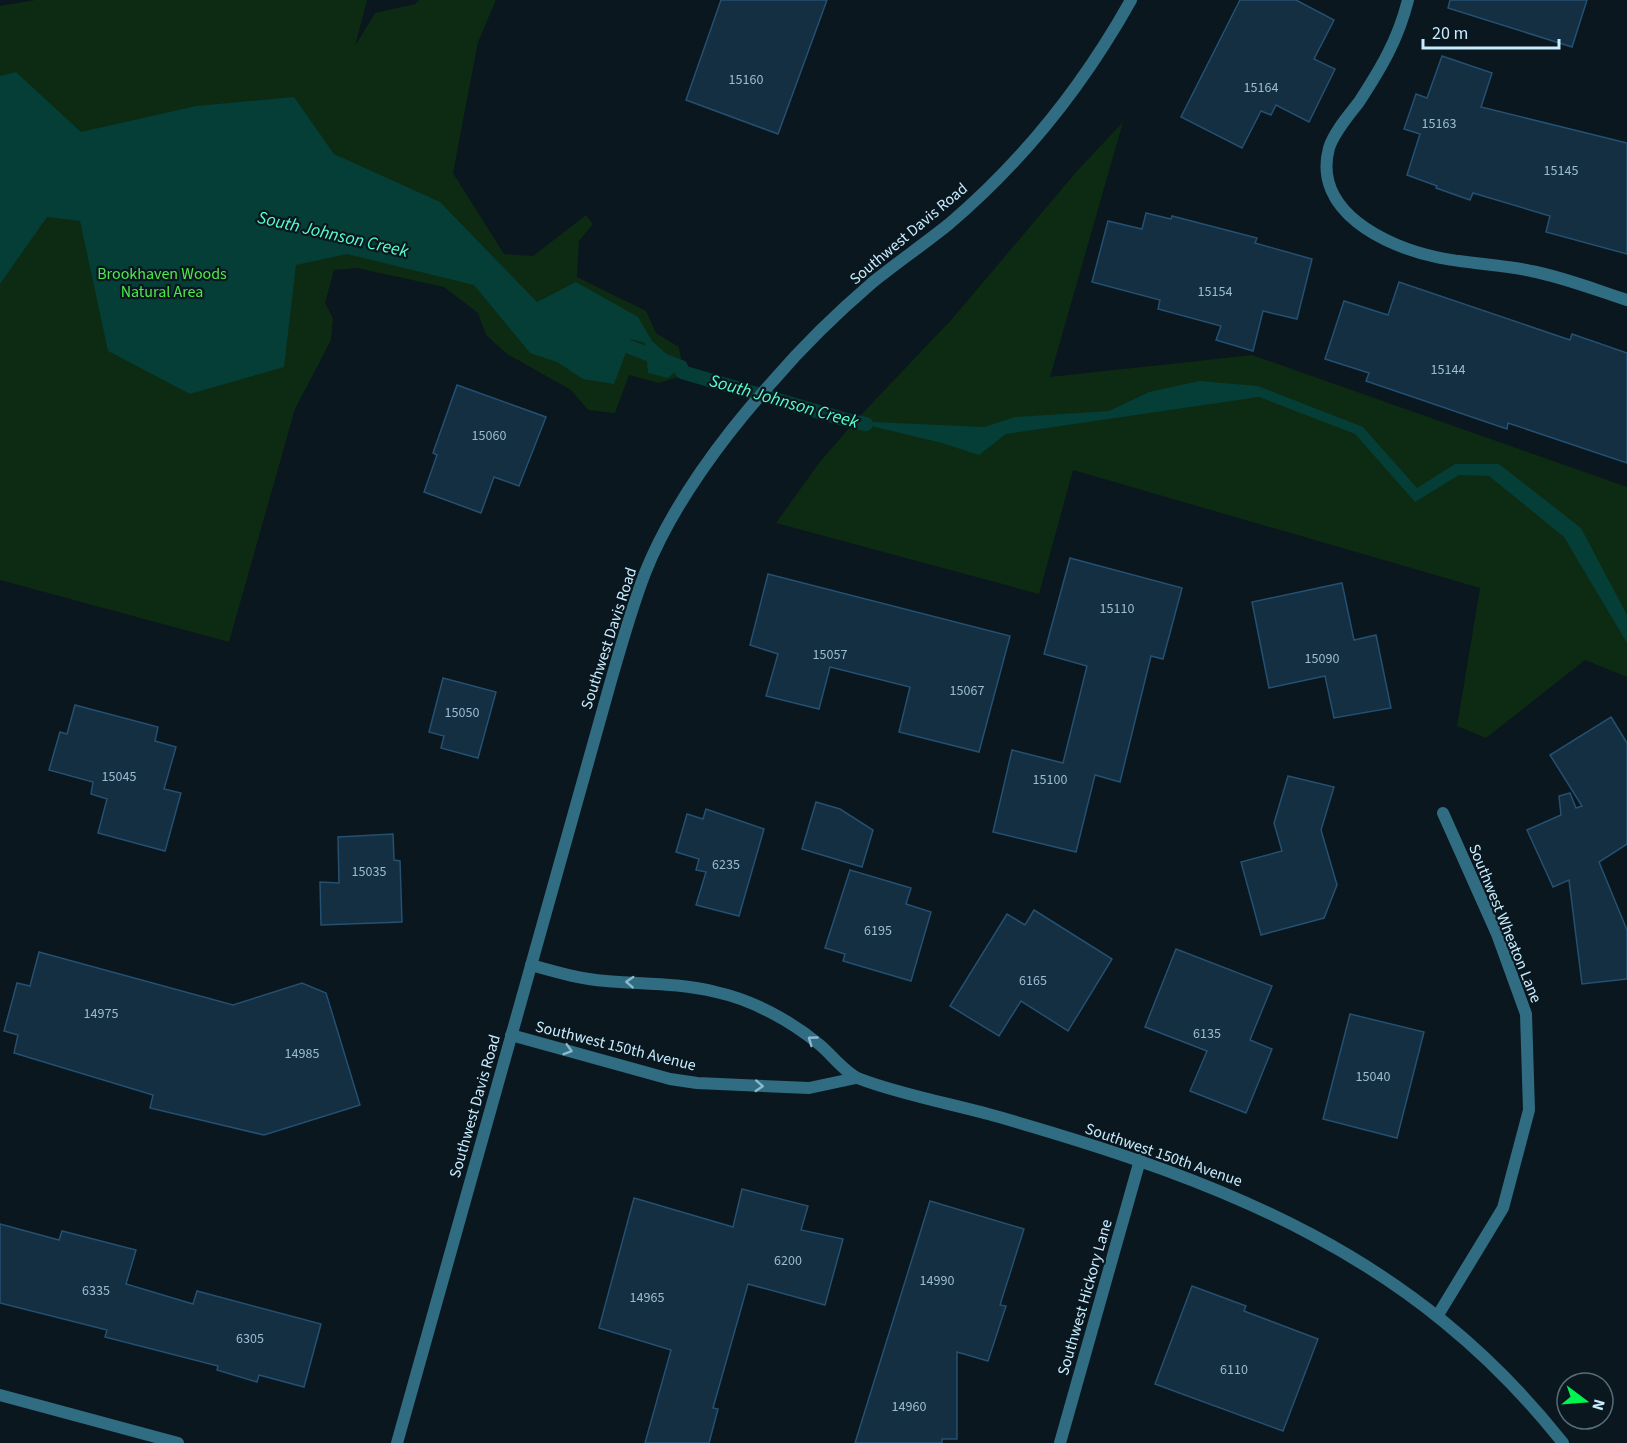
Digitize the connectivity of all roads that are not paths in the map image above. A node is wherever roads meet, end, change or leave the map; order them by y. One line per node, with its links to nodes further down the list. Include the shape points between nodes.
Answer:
1 (1131, 0): 5 (street, Southwest Davis Road, via 1089,70 1007,169 815,337 734,425 684,499 646,571)
2 (1408, 0): 3 (street, via 1388,57 1330,144 1325,168 1331,193 1344,211 1358,224 1408,249 1532,271)
3 (1627, 300)
4 (1443, 813): 9 (street, Southwest Wheaton Lane, via 1497,934 1526,1014 1529,1110 1503,1208)
5 (531, 965): 6 (street, Southwest Davis Road); 7 (street, Southwest 150th Avenue, one-way to 5, via 818,1043 785,1020 718,992 578,977)
6 (511, 1035): 7 (street, Southwest 150th Avenue, one-way to 7, via 697,1083 808,1088); 12 (street, Southwest Davis Road)
7 (856, 1078): 8 (street, Southwest 150th Avenue)
8 (1140, 1160): 9 (street, Southwest 150th Avenue, via 1242,1199 1314,1235 1376,1271); 13 (street, Southwest Hickory Lane)
9 (1438, 1315): 14 (street, Southwest 150th Avenue, via 1495,1367)
10 (0, 1395): 11 (street)
11 (178, 1443)
12 (397, 1443)
13 (1060, 1443)
14 (1563, 1443)

